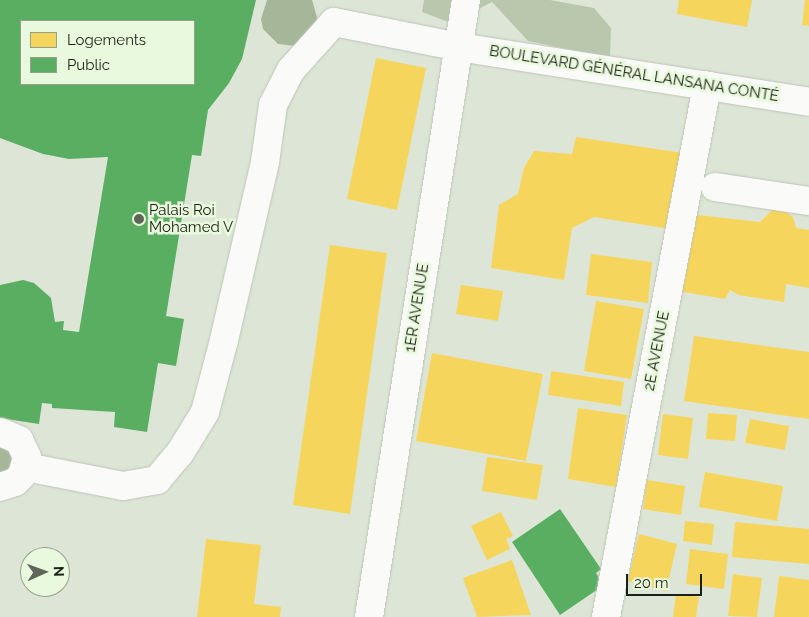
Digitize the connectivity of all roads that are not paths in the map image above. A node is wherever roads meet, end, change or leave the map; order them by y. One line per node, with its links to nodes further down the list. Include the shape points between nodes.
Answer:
1 (466, 0): 3 (street, 1ER AVENUE)
2 (329, 11): 3 (street, BOULEVARD GÉNÉRAL LANSANA CONTÉ); 9 (street, via 273,105 264,162 224,340 204,412 180,453 157,480 123,486)
3 (459, 47): 4 (street, BOULEVARD GÉNÉRAL LANSANA CONTÉ); 11 (street, 1ER AVENUE)
4 (707, 86): 5 (street, BOULEVARD GÉNÉRAL LANSANA CONTÉ); 12 (street, 2E AVENUE)
5 (809, 102)
6 (715, 187): 7 (street)
7 (809, 201)
8 (0, 432): 9 (street, via 18,440 24,448)
9 (26, 467): 10 (street, via 15,482)
10 (0, 487)
11 (369, 617)
12 (606, 617)

